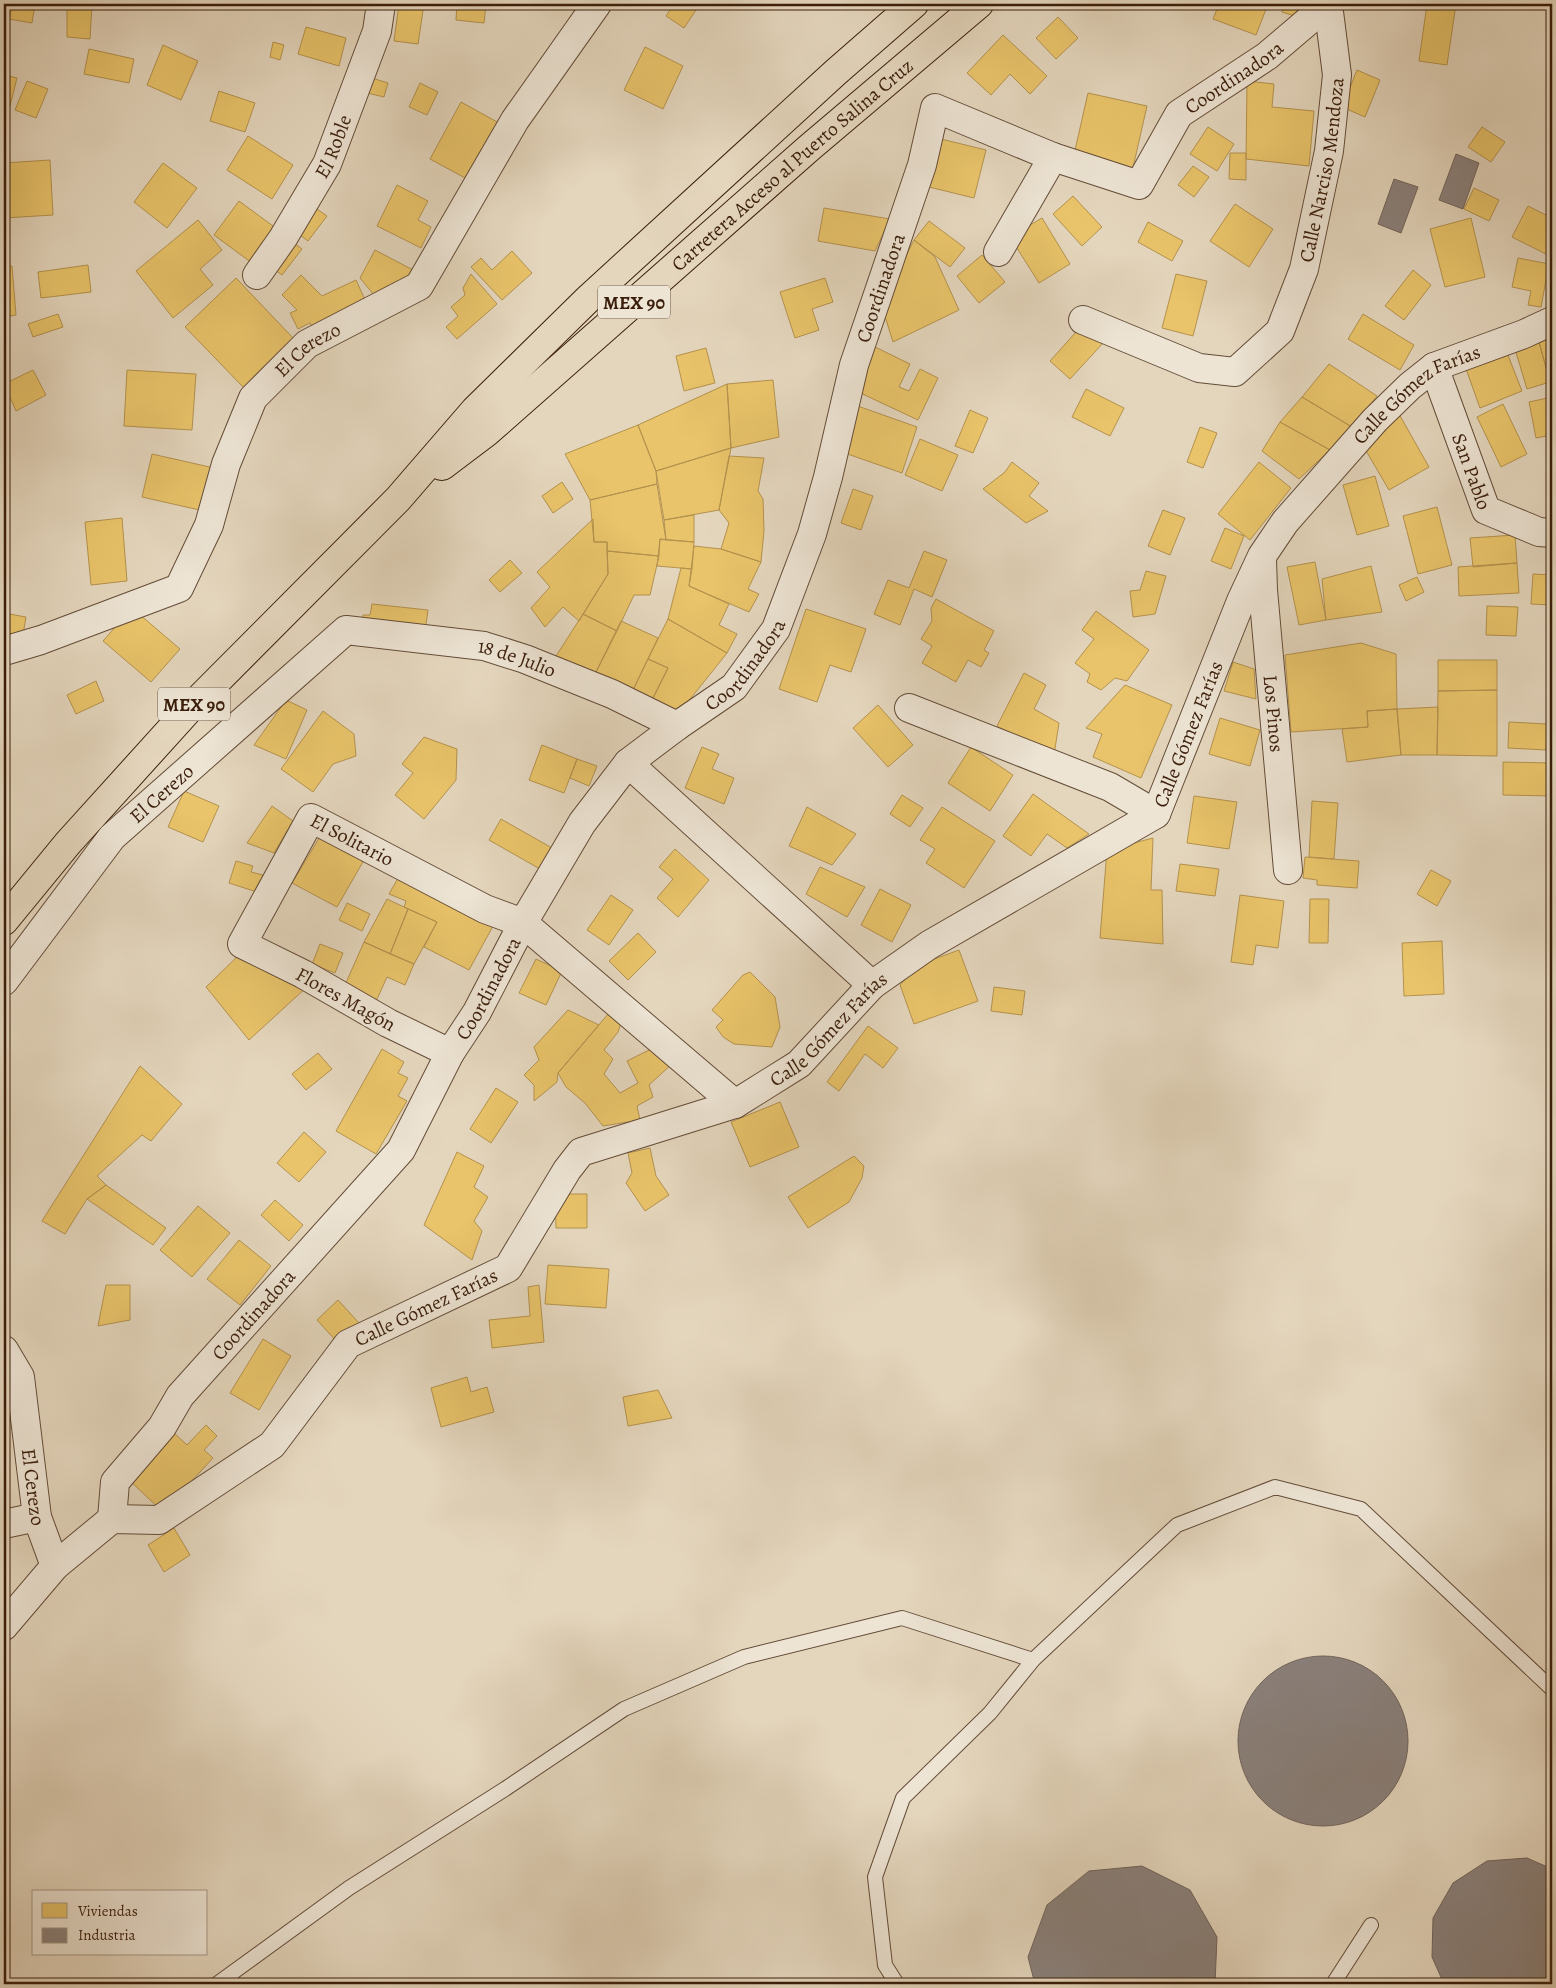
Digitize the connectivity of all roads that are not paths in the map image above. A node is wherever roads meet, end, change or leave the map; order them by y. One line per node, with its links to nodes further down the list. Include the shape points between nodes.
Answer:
1 (381, 4): 8 (street, El Roble, via 376,31 327,164)
2 (597, 4): 16 (street, El Cerezo, via 516,120 419,286 307,344 253,398 226,464 209,525 179,588)
3 (914, 4): 12 (main road, Carretera Acceso al Puerto Salina Cruz / MEX 90, via 588,298 475,410)
4 (979, 4): 12 (main road, Carretera Acceso al Puerto Salina Cruz / MEX 90, via 809,148 488,432)
5 (1328, 4): 6 (street, Coordinadora, via 1267,56 1178,114 1139,185); 9 (street, Calle Narciso Mendoza, via 1337,75 1329,151 1304,269 1280,331 1235,372 1200,368)
6 (1053, 157): 7 (street); 18 (street, Coordinadora, via 936,108 922,164 854,365 812,534 776,629 734,687)
7 (998, 252)
8 (257, 275)
9 (1083, 320)
10 (1552, 321): 11 (street, Calle Gómez Farías)
11 (1434, 367): 13 (street, San Pablo, via 1486,510 1539,532); 14 (street, Calle Gómez Farías, via 1375,420 1284,522)
12 (398, 499): 22 (main road, Carretera Acceso al Puerto Salina Cruz / MEX 90, via 190,707 68,843)
13 (1552, 533)
14 (1262, 556): 20 (street, Calle Gómez Farías); 21 (street, Los Pinos)
15 (346, 630): 18 (street, 18 de Julio, via 484,646 612,694); 25 (street, El Cerezo, via 112,837)
16 (4, 651)
17 (909, 708): 20 (street, via 1110,787)
18 (677, 726): 19 (street, Coordinadora)
19 (628, 763): 23 (street, Coordinadora, via 582,823); 26 (street)
20 (1156, 814): 26 (street, Calle Gómez Farías, via 929,944)
21 (1288, 870)
22 (4, 921)
23 (522, 923): 24 (street, El Solitario, via 485,909 311,818); 27 (street, Coordinadora, via 477,1012); 28 (street)
24 (242, 944): 27 (street, Flores Magón)
25 (4, 981)
26 (872, 985): 28 (street, Calle Gómez Farías, via 799,1064)
27 (450, 1053): 31 (street, Coordinadora, via 401,1150 180,1396 162,1427 115,1482)
28 (735, 1104): 31 (street, Calle Gómez Farías, via 581,1152 508,1268 348,1344 272,1445 159,1520)
29 (4, 1350): 30 (street, El Cerezo, via 20,1377)
30 (37, 1517): 32 (street); 33 (street, El Cerezo)
31 (112, 1519): 33 (street)
32 (4, 1524)
33 (55, 1566): 34 (street)
34 (4, 1626)
35 (1033, 1660): 36 (lane, via 1177,1526 1275,1487 1361,1509); 38 (lane, via 902,1618 744,1656 624,1709 349,1888); 39 (lane, via 990,1713 903,1798 874,1877 885,1965)
36 (1552, 1689)
37 (1371, 1925): 40 (lane)
38 (217, 1984)
39 (897, 1984)
40 (1333, 1984)

